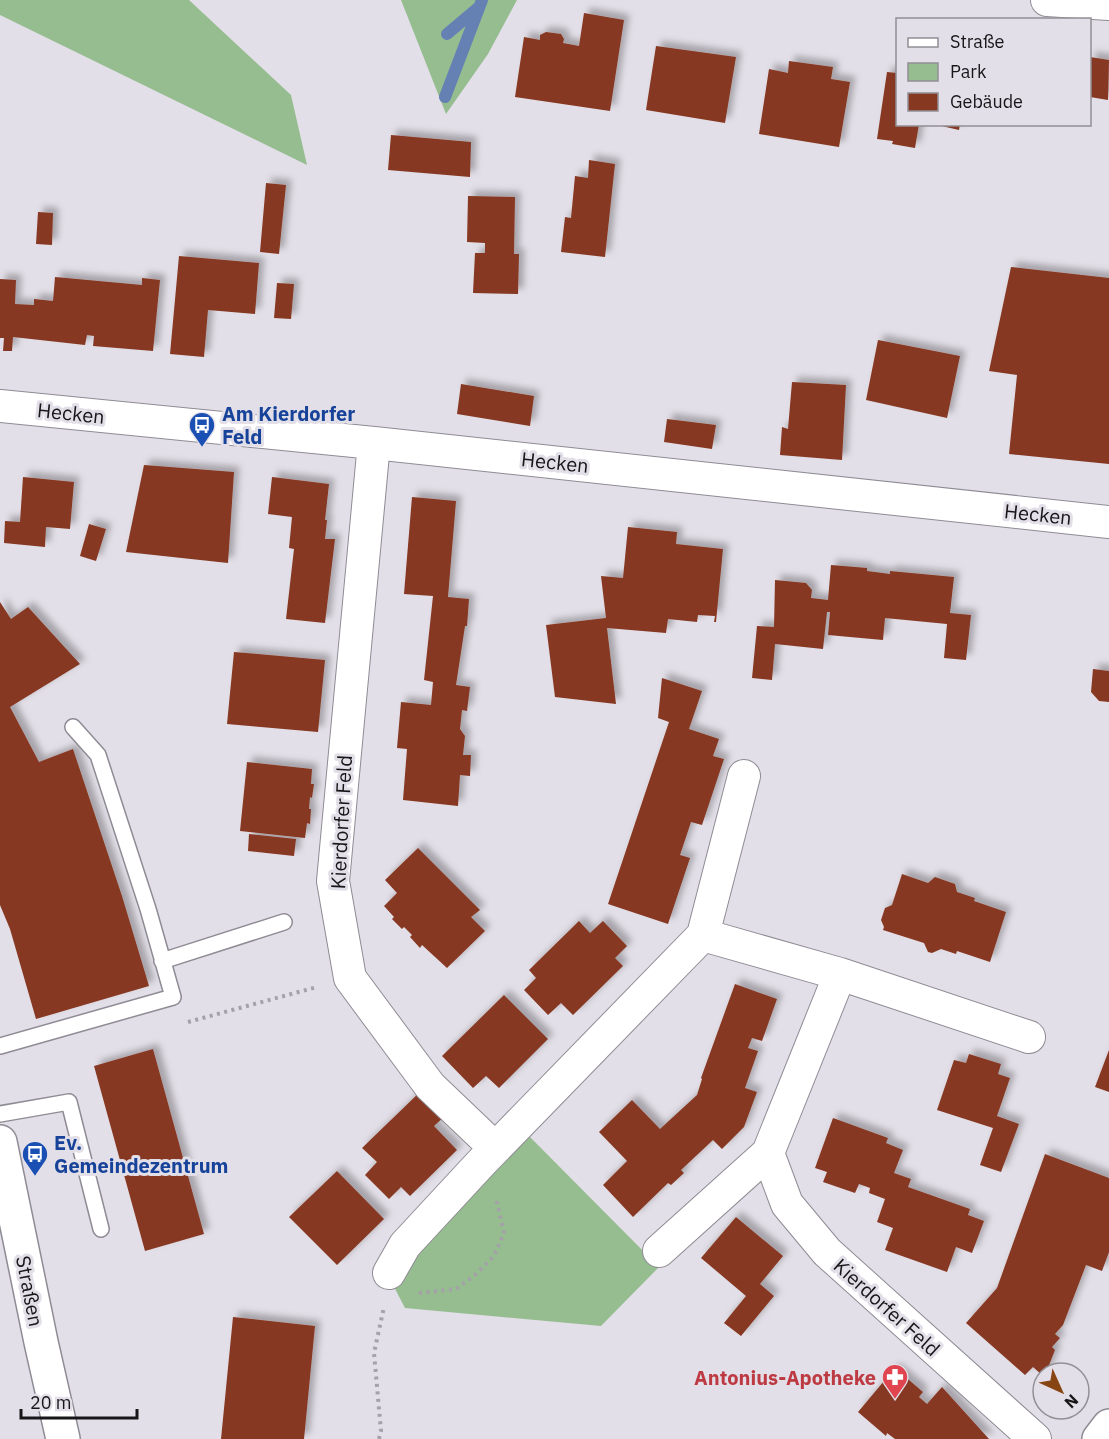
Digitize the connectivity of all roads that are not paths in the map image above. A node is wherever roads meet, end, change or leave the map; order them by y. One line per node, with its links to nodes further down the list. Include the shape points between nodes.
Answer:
1 (1047, 0): 2 (street)
2 (1109, 4)
3 (0, 406): 4 (street, Hecken)
4 (374, 443): 5 (street, Hecken); 17 (street, Kierdorfer Feld, via 333,881 350,978 430,1086)
5 (1109, 522)
6 (73, 727): 10 (lane, via 98,755)
7 (744, 776): 9 (street)
8 (284, 922): 10 (lane)
9 (703, 935): 11 (street); 17 (street)
10 (162, 961): 13 (lane, via 173,997)
11 (840, 974): 12 (street); 16 (street)
12 (1029, 1037)
13 (0, 1046)
14 (0, 1114): 18 (lane, via 69,1102)
15 (0, 1142): 22 (main road, Straßen)
16 (768, 1153): 19 (street); 23 (street, Kierdorfer Feld, via 787,1204 826,1252)
17 (488, 1155): 20 (street, via 405,1245)
18 (101, 1229)
19 (659, 1251)
20 (387, 1285)
21 (1109, 1426): 24 (main road)
22 (63, 1439)
23 (1035, 1439)
24 (1099, 1439)

